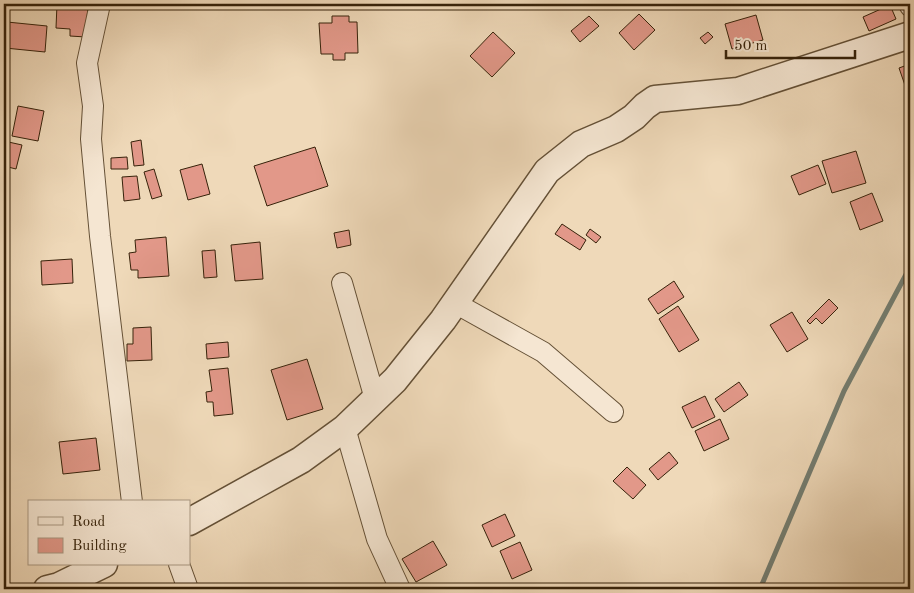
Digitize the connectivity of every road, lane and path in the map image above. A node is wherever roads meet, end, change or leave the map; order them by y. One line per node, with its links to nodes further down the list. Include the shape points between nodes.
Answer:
1 (100, 4): 8 (street, via 87,63 93,106 91,139)
2 (910, 35): 4 (street, via 738,91 655,99 616,129 581,144 547,170)
3 (342, 283): 5 (street)
4 (455, 303): 5 (street, via 395,380); 6 (street, via 543,352)
5 (375, 399): 7 (street)
6 (613, 412)
7 (345, 428): 9 (street, via 300,460); 14 (street, via 377,539)
8 (132, 500)
9 (190, 521)
10 (100, 566): 12 (street)
11 (180, 566): 13 (street)
12 (47, 589)
13 (188, 589)
14 (400, 589)

